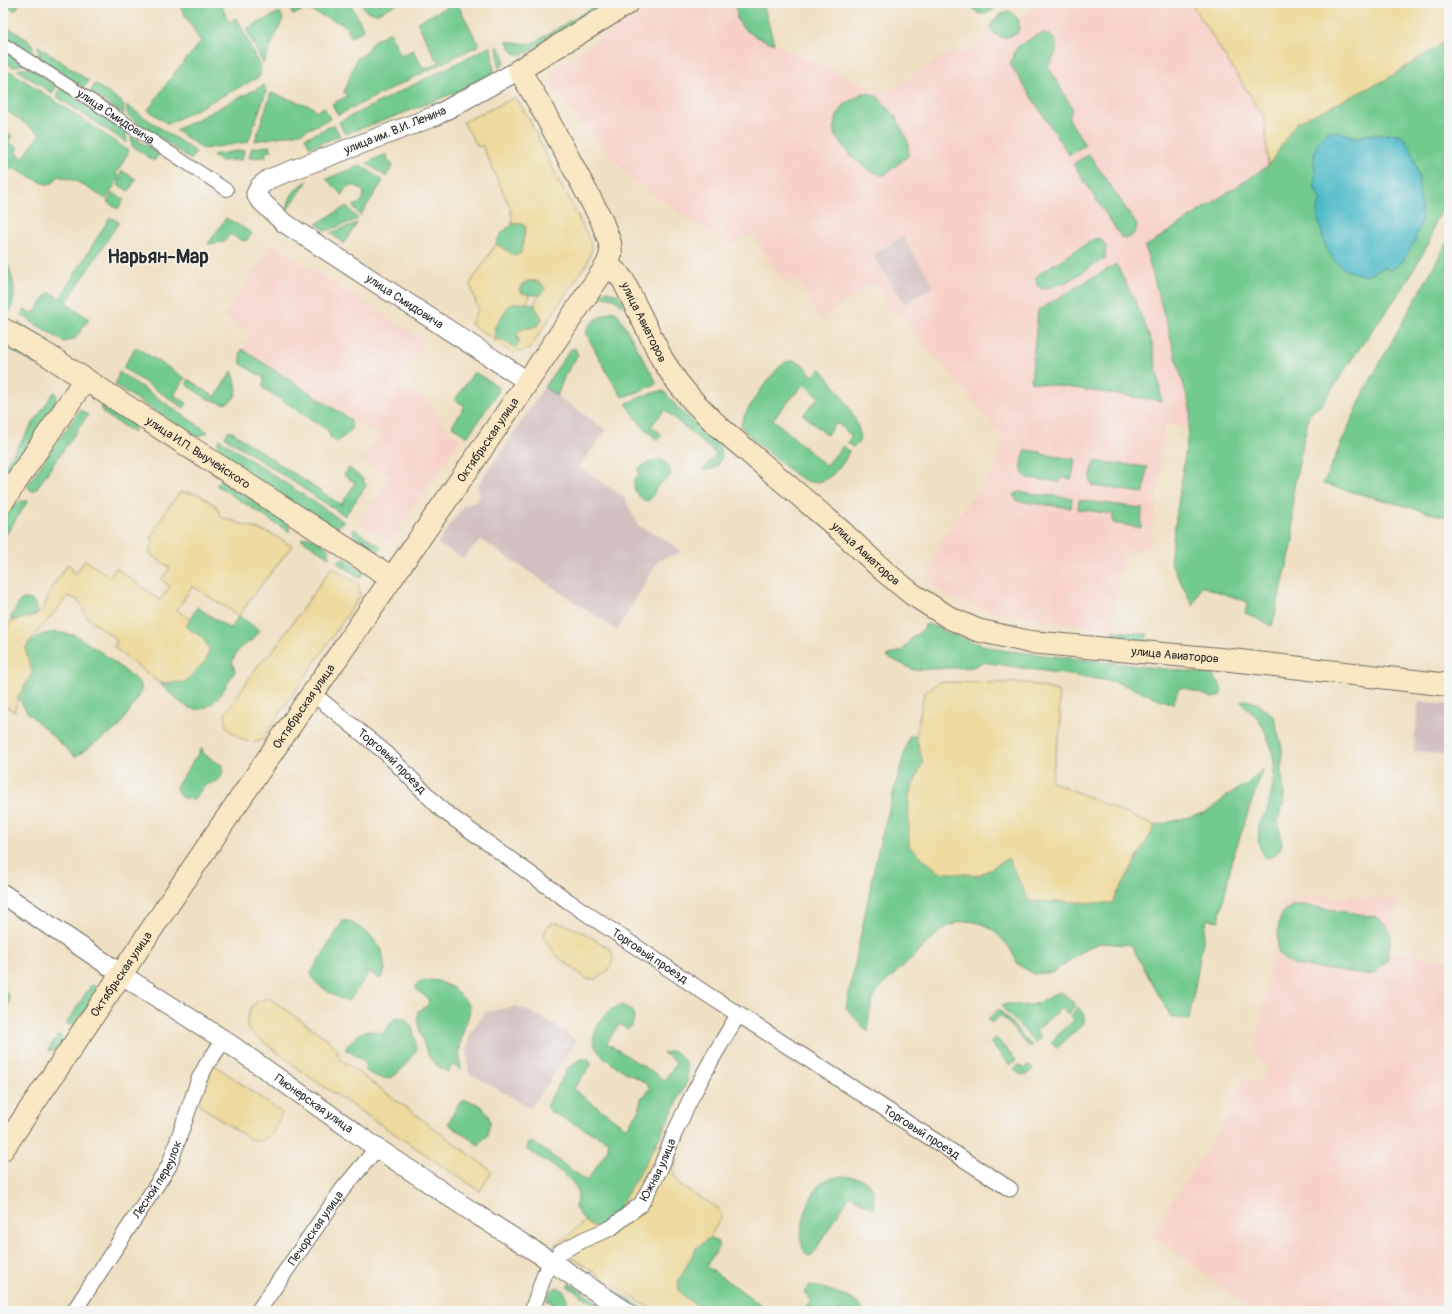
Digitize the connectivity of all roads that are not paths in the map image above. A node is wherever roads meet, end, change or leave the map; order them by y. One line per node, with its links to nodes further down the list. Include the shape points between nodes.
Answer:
1 (628, 3): 3 (main road, улица им. В.И. Ленина)
2 (3, 44): 4 (street, улица Смидовича)
3 (519, 70): 5 (street, улица им. В.И. Ленина, via 435,116 269,180 260,186 256,194); 6 (main road, via 602,219 610,243 611,254)
4 (227, 190)
5 (283, 222): 9 (street, улица Смидовича)
6 (607, 265): 9 (main road, Октябрьская улица); 12 (main road, улица Авиаторов, via 623,280 662,359 678,383 718,426 840,530 885,572 912,594 950,618 977,630 1030,642 1231,660)
7 (3, 329): 8 (main road, улица И.П. Выучейского)
8 (85, 379): 10 (main road); 11 (main road, улица И.П. Выучейского)
9 (527, 382): 11 (main road, Октябрьская улица)
10 (3, 501)
11 (392, 578): 13 (main road, Октябрьская улица)
12 (1449, 685)
13 (312, 693): 15 (main road, Октябрьская улица); 16 (street, Торговый проезд, via 386,753 442,810 595,919)
14 (3, 894): 15 (street, Пионерская улица)
15 (121, 974): 17 (street, Пионерская улица); 19 (main road, Октябрьская улица)
16 (738, 1015): 20 (street, Торговый проезд); 21 (street, Южная улица, via 694,1092 661,1167 641,1204 611,1228 560,1252)
17 (224, 1040): 18 (street, Пионерская улица); 22 (street, Лесной переулок, via 199,1079 168,1166)
18 (377, 1148): 21 (street, Пионерская улица); 23 (street, Печорская улица, via 342,1190)
19 (3, 1149)
20 (1010, 1189)
21 (552, 1262): 24 (street, Южная улица, via 545,1273); 25 (street, Пионерская улица)
22 (74, 1311)
23 (258, 1311)
24 (532, 1311)
25 (625, 1311)

